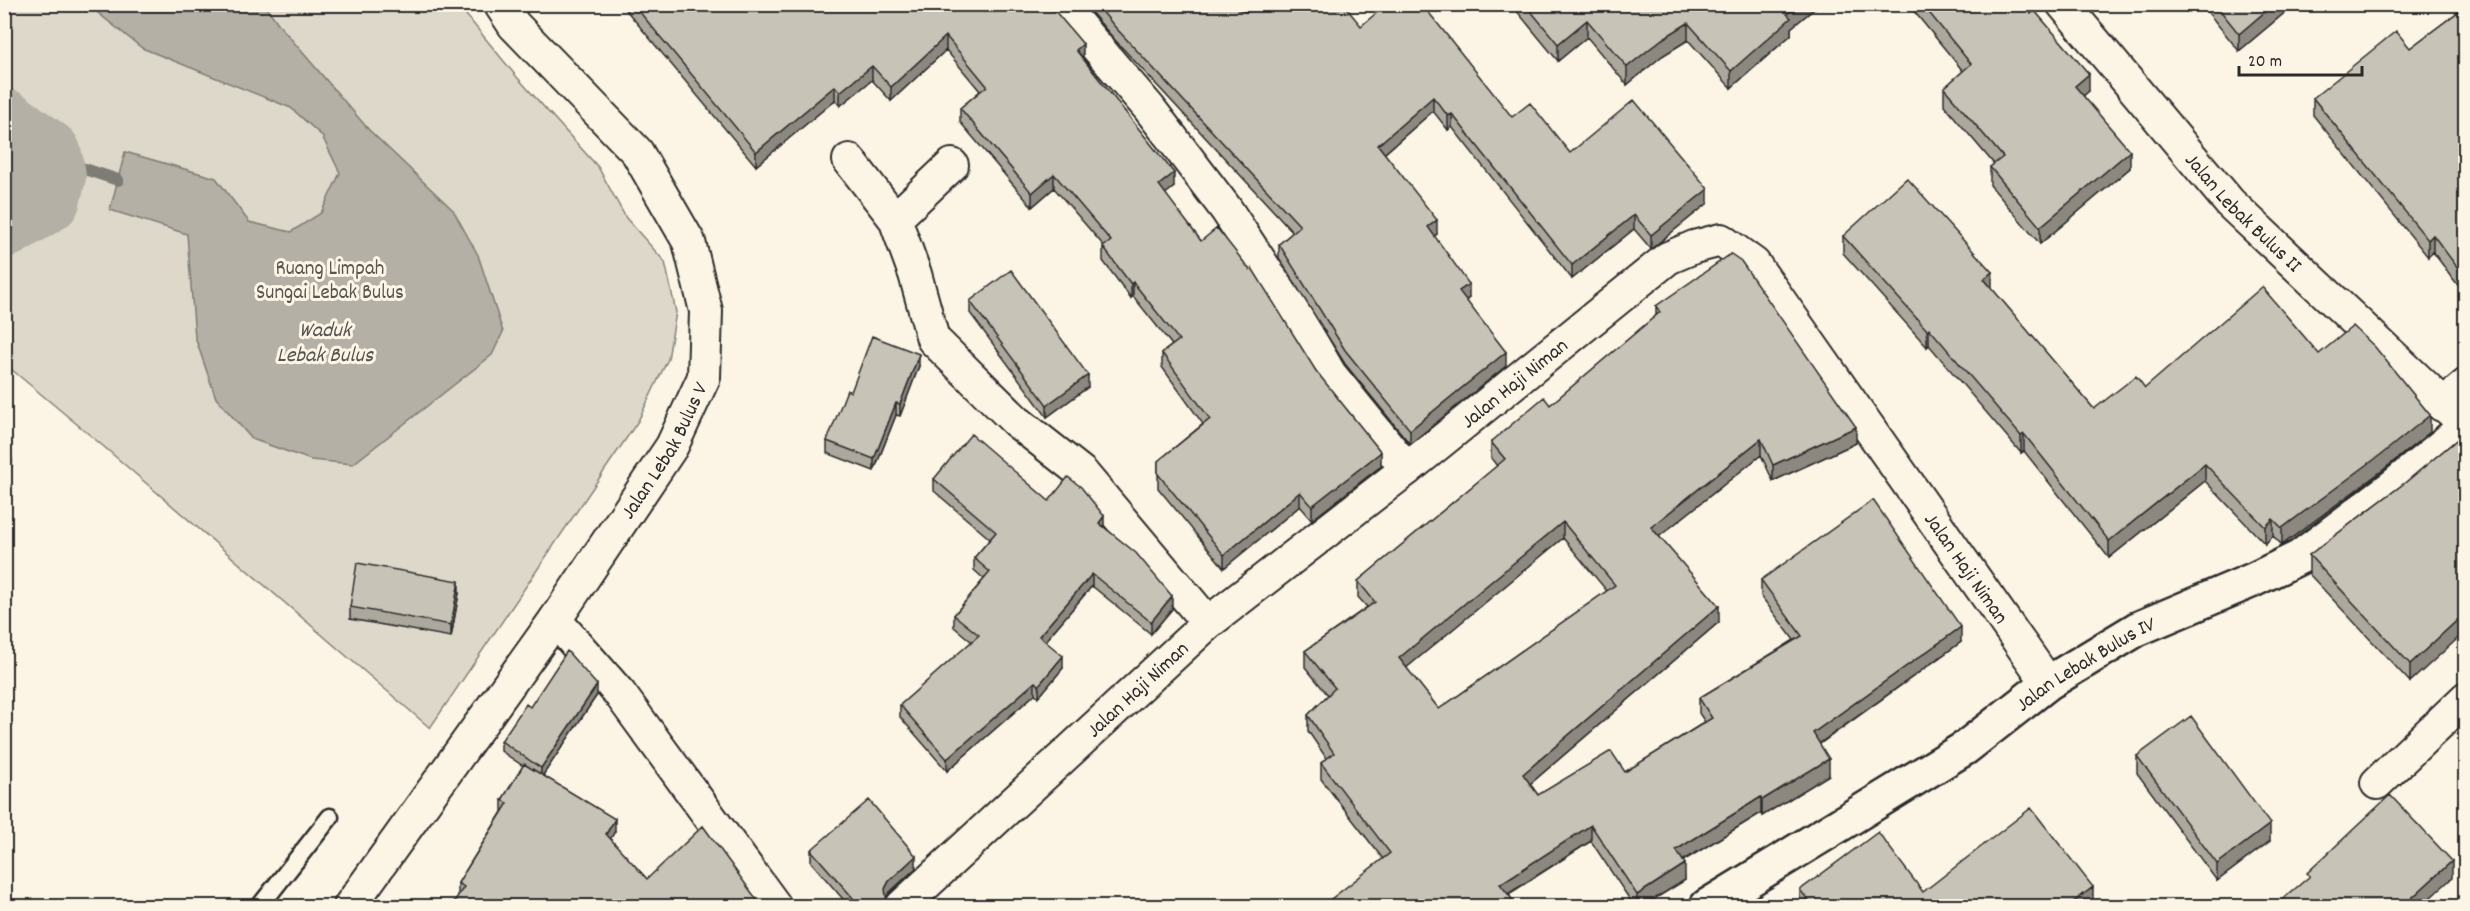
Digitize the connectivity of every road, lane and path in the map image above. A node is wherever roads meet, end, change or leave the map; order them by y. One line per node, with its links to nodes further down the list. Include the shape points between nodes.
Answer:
1 (500, 4): 10 (street, Jalan Lebak Bulus V, via 514,25 637,152 689,242 706,311 704,377 672,446)
2 (1060, 4): 9 (street, via 1149,108 1226,209 1330,374)
3 (2063, 4): 7 (street, Jalan Lebak Bulus II, via 2230,203)
4 (849, 160): 6 (street)
5 (951, 165): 6 (street)
6 (895, 219): 11 (street, via 933,339 1016,421 1082,473)
7 (2454, 395): 8 (street, Jalan Lebak Bulus II)
8 (2466, 426): 12 (street, Jalan Lebak Bulus IV, via 2300,557 2137,629)
9 (1407, 469): 11 (street, Jalan Haji Niman); 12 (street, Jalan Haji Niman, via 1668,258 1721,240 1754,264)
10 (555, 620): 17 (street, Jalan Lebak Bulus V); 18 (street, via 620,694)
11 (1208, 623): 19 (street, Jalan Haji Niman)
12 (2048, 682): 20 (street, Jalan Lebak Bulus IV, via 1965,748)
13 (2466, 698): 14 (street)
14 (2377, 783)
15 (330, 817): 16 (lane)
16 (260, 906)
17 (350, 906)
18 (775, 906)
19 (902, 906)
20 (1707, 906)

